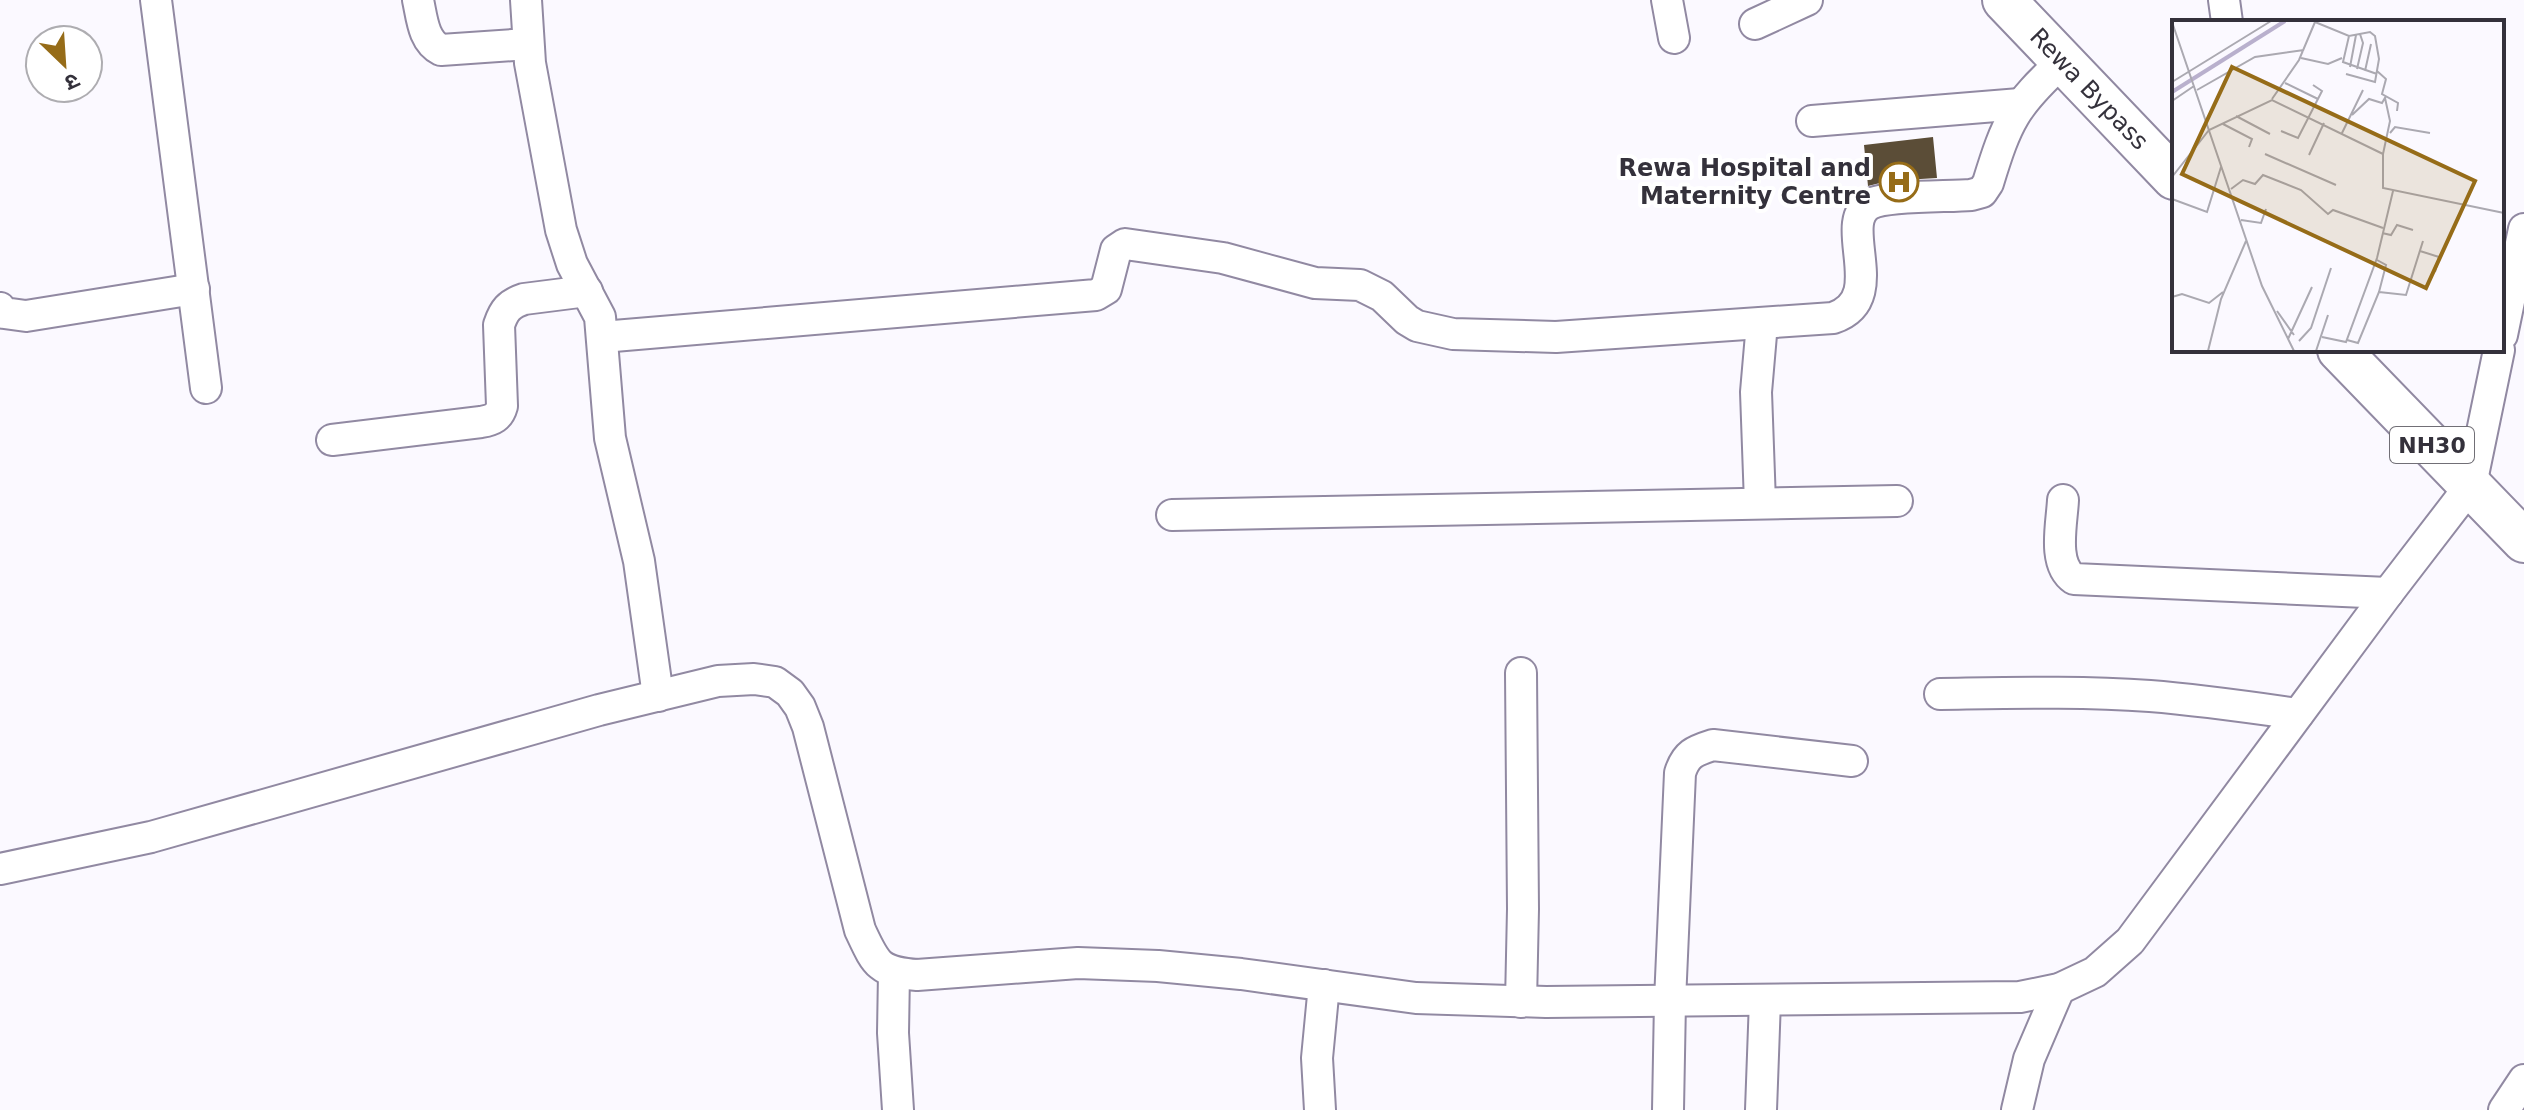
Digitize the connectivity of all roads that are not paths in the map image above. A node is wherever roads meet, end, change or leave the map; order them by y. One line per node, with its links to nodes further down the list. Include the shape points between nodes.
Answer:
1 (156, 0): 17 (street)
2 (418, 0): 11 (street, via 424,29 435,48)
3 (526, 0): 11 (street)
4 (1667, 0): 10 (street)
5 (1807, 0): 9 (street)
6 (2004, 0): 12 (highway, Rewa Bypass)
7 (2224, 0): 8 (street)
8 (2227, 20)
9 (1755, 24)
10 (1674, 38)
11 (528, 44): 18 (street, via 565,247)
12 (2062, 62): 13 (street); 15 (highway, Rewa Bypass)
13 (2020, 104): 14 (street); 20 (street, via 1982,192 1883,200 1865,207 1858,226 1860,286 1853,308 1833,318)
14 (1812, 121)
15 (2172, 176)
16 (2524, 229): 21 (street)
17 (194, 289): 19 (street, via 26,316 12,316); 25 (street)
18 (587, 291): 22 (street, via 600,317); 26 (street, via 524,299 503,313 502,406 496,418)
19 (0, 308)
20 (1762, 323): 22 (street, via 1556,337 1453,334 1417,326 1360,285 1315,283 1223,258 1125,244 1116,250 1106,289 1096,295); 30 (street, via 1756,392)
21 (2504, 325)
22 (602, 337): 36 (street, via 610,438 639,561)
23 (2341, 352): 27 (highway, NH30)
24 (2499, 352): 27 (street)
25 (206, 388)
26 (332, 440)
27 (2471, 485): 32 (highway, NH30); 33 (street)
28 (2063, 500): 33 (street, via 2062,564 2074,579)
29 (1897, 501): 30 (street)
30 (1760, 503): 31 (street)
31 (1172, 515)
32 (2524, 541)
33 (2388, 593): 37 (street)
34 (1521, 673): 45 (street)
35 (1940, 694): 37 (street, via 2148,696)
36 (658, 696): 39 (street, via 151,837); 40 (street, via 718,681 754,679 775,682 790,693 808,727 860,930 872,955)
37 (2298, 714): 42 (street, via 2130,941 2095,972)
38 (1852, 761): 44 (street, via 1713,745 1684,759)
39 (0, 869)
40 (894, 973): 41 (street, via 1078,963 1158,966); 47 (street)
41 (1324, 985): 45 (street, via 1416,998); 48 (street, via 1317,1058)
42 (2059, 989): 43 (street, via 2020,997); 51 (street, via 2029,1059)
43 (1765, 1000): 44 (street); 50 (street)
44 (1670, 1001): 45 (street); 49 (street)
45 (1521, 1002)
46 (2524, 1080): 52 (street)
47 (898, 1110)
48 (1320, 1110)
49 (1668, 1110)
50 (1761, 1110)
51 (2017, 1110)
52 (2504, 1110)

